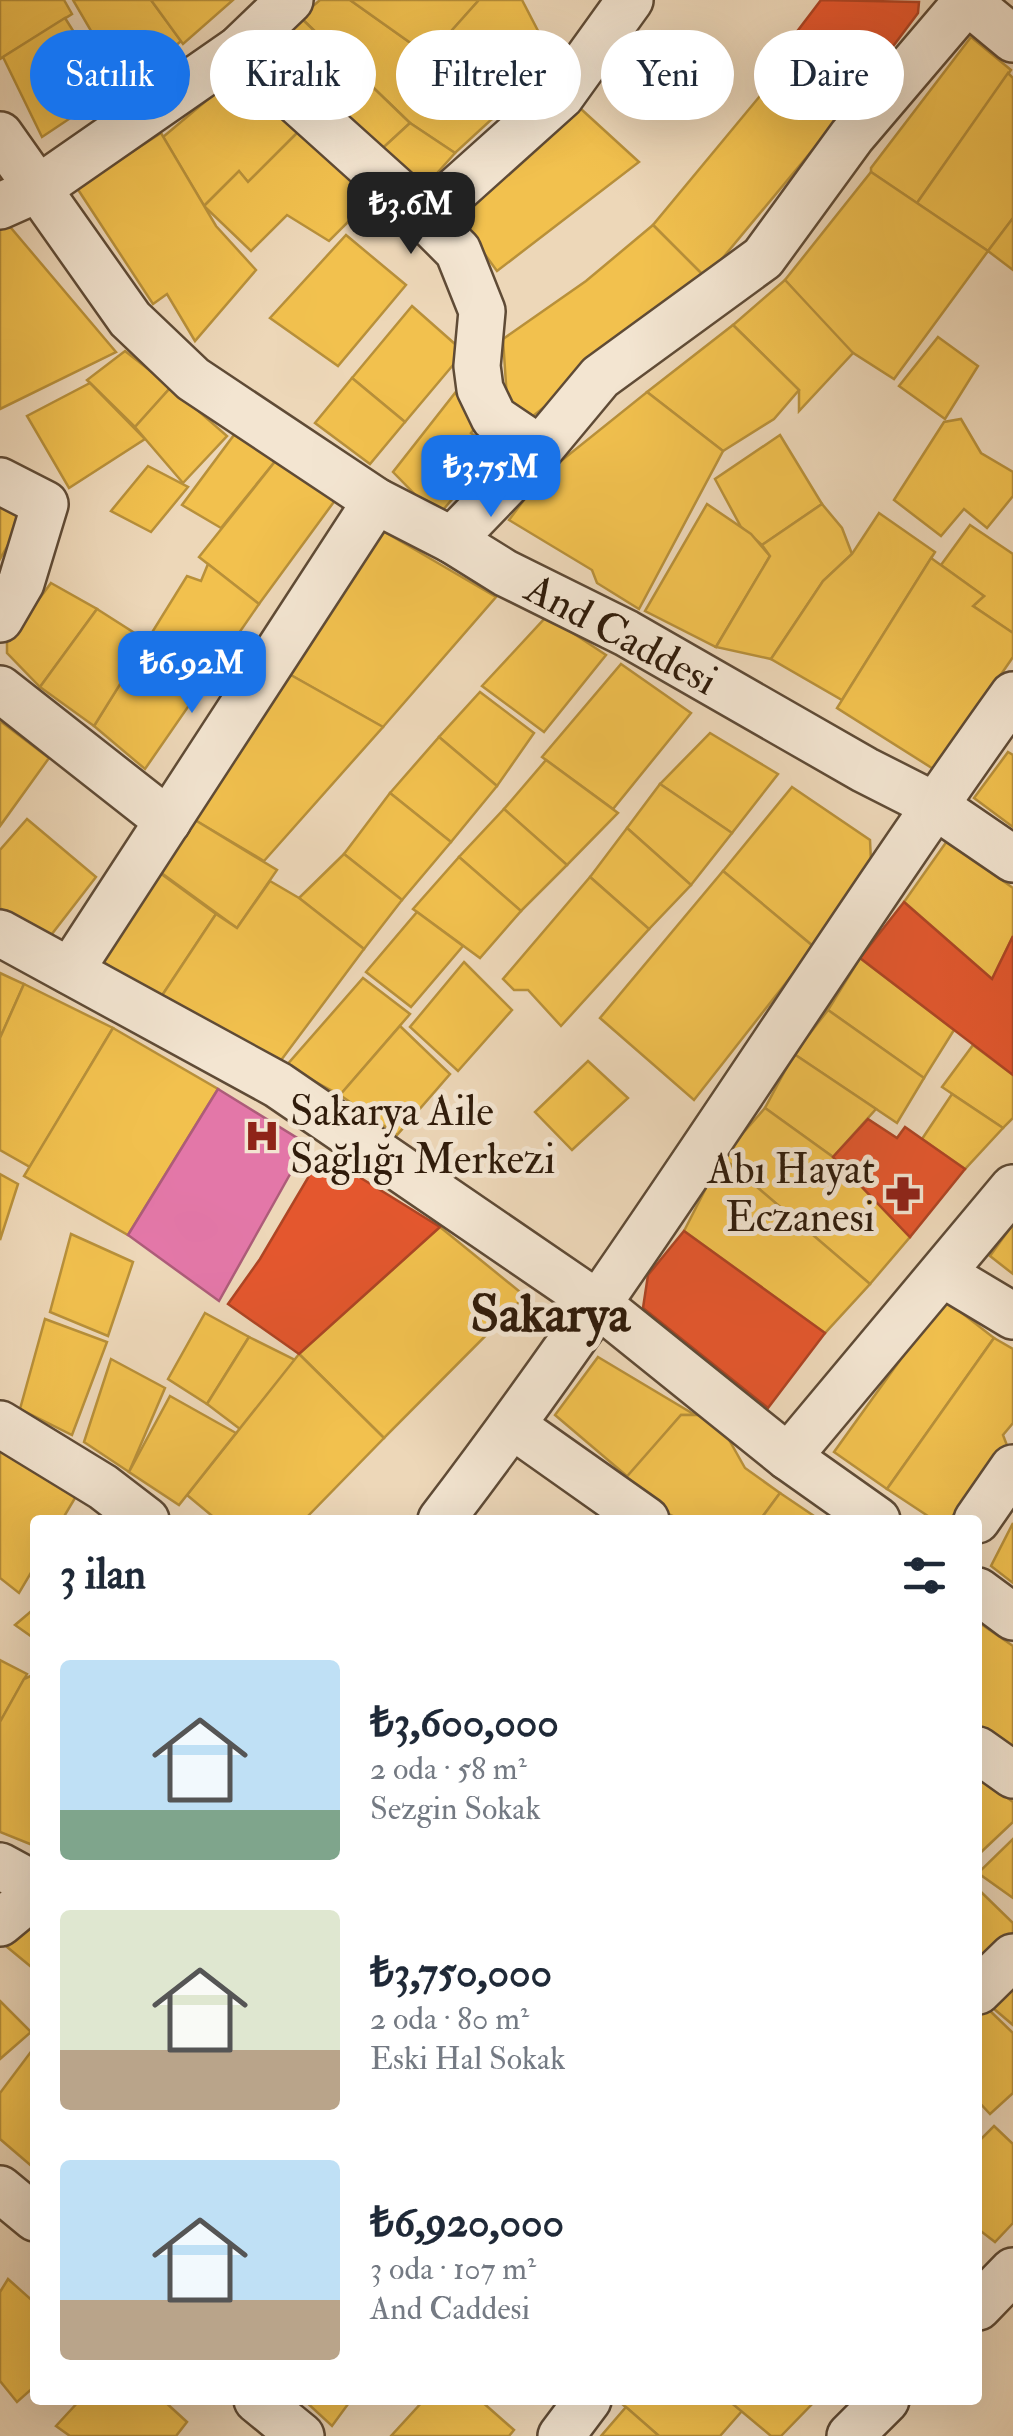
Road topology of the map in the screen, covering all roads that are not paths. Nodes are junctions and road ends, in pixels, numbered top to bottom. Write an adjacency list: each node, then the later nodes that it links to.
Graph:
1 (290, 0): 4 (street)
2 (630, 0): 10 (street)
3 (966, 0): 5 (street); 11 (street)
4 (259, 30)
5 (1013, 38)
6 (210, 69): 9 (street)
7 (316, 120): 10 (street)
8 (0, 135): 9 (street, And Caddesi)
9 (18, 198): 13 (street, And Caddesi)
10 (425, 218): 11 (street)
11 (540, 449): 14 (street)
12 (0, 481): 15 (street)
13 (376, 501): 14 (street, And Caddesi); 19 (street)
14 (452, 540): 18 (street, And Caddesi)
15 (0, 620)
16 (0, 690): 19 (street)
17 (1013, 696): 18 (street)
18 (934, 806): 20 (street, And Caddesi); 25 (street)
19 (168, 821): 22 (street)
20 (1013, 859)
21 (0, 933): 22 (street)
22 (70, 971): 25 (street)
23 (1013, 1188): 24 (street)
24 (943, 1274): 26 (street); 29 (street)
25 (598, 1304): 28 (street); 29 (street)
26 (1013, 1316)
27 (0, 1424): 31 (street)
28 (513, 1426): 32 (street); 33 (street)
29 (788, 1456): 34 (street)
30 (1013, 1468): 35 (street)
31 (139, 1515)
32 (445, 1515)
33 (639, 1515)
34 (870, 1515)
35 (980, 1515)
36 (982, 1594): 37 (street)
37 (1013, 1617)
38 (982, 1753): 39 (street)
39 (1013, 1775)
40 (0, 1866): 41 (street)
41 (30, 1882)
42 (30, 1898): 43 (street)
43 (0, 1923)
44 (1013, 1957): 45 (street)
45 (982, 1986)
46 (0, 2189): 47 (street)
47 (30, 2214)
48 (1013, 2271): 49 (street)
49 (982, 2303)
50 (263, 2405): 53 (street)
51 (584, 2405): 54 (street)
52 (881, 2405): 55 (street)
53 (300, 2436)
54 (561, 2436)
55 (850, 2436)

